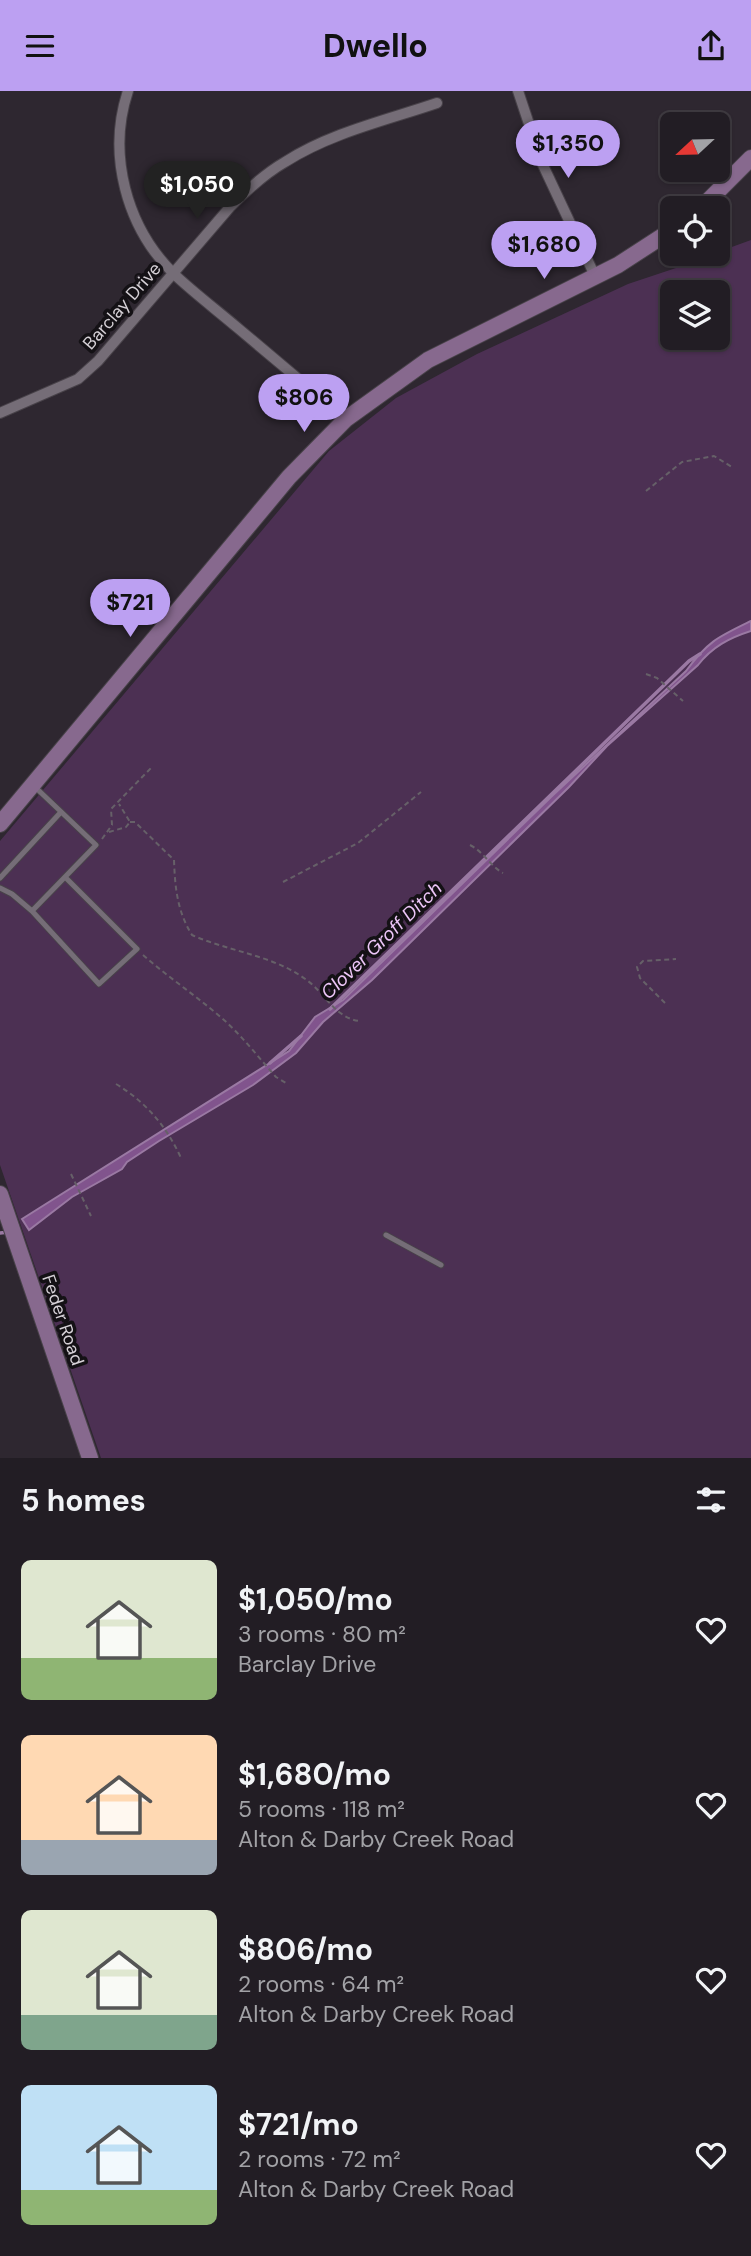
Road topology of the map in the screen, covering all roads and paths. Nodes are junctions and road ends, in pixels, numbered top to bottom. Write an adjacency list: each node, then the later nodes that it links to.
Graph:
1 (128, 91): 7 (street)
2 (518, 91): 8 (street)
3 (437, 103): 7 (street, Barclay Drive)
4 (751, 157): 5 (street)
5 (713, 196)
6 (660, 238): 8 (street)
7 (173, 273): 9 (street, Barclay Drive); 10 (street)
8 (595, 276): 10 (street)
9 (0, 413)
10 (346, 419): 16 (street)
11 (732, 467): 12 (path)
12 (646, 491)
13 (646, 674): 14 (path)
14 (683, 701)
15 (152, 767): 18 (path)
16 (33, 784): 19 (lane); 21 (street)
17 (421, 792): 28 (path)
18 (118, 803): 20 (path); 22 (path)
19 (61, 812): 23 (lane); 27 (lane)
20 (130, 822): 22 (path); 34 (path)
21 (0, 824)
22 (109, 832): 23 (path)
23 (96, 845): 26 (lane)
24 (470, 845): 25 (path)
25 (503, 873)
26 (65, 877): 30 (lane); 31 (lane)
27 (0, 879)
28 (283, 882)
29 (0, 888): 30 (lane)
30 (32, 911): 31 (lane)
31 (137, 949): 35 (path)
32 (676, 959): 33 (path)
33 (665, 1003)
34 (359, 1021)
35 (286, 1083)
36 (116, 1084): 37 (path)
37 (181, 1158)
38 (71, 1174): 40 (path)
39 (0, 1194): 43 (street, Feder Road)
40 (91, 1216)
41 (386, 1235): 42 (lane)
42 (441, 1265)
43 (90, 1458)

